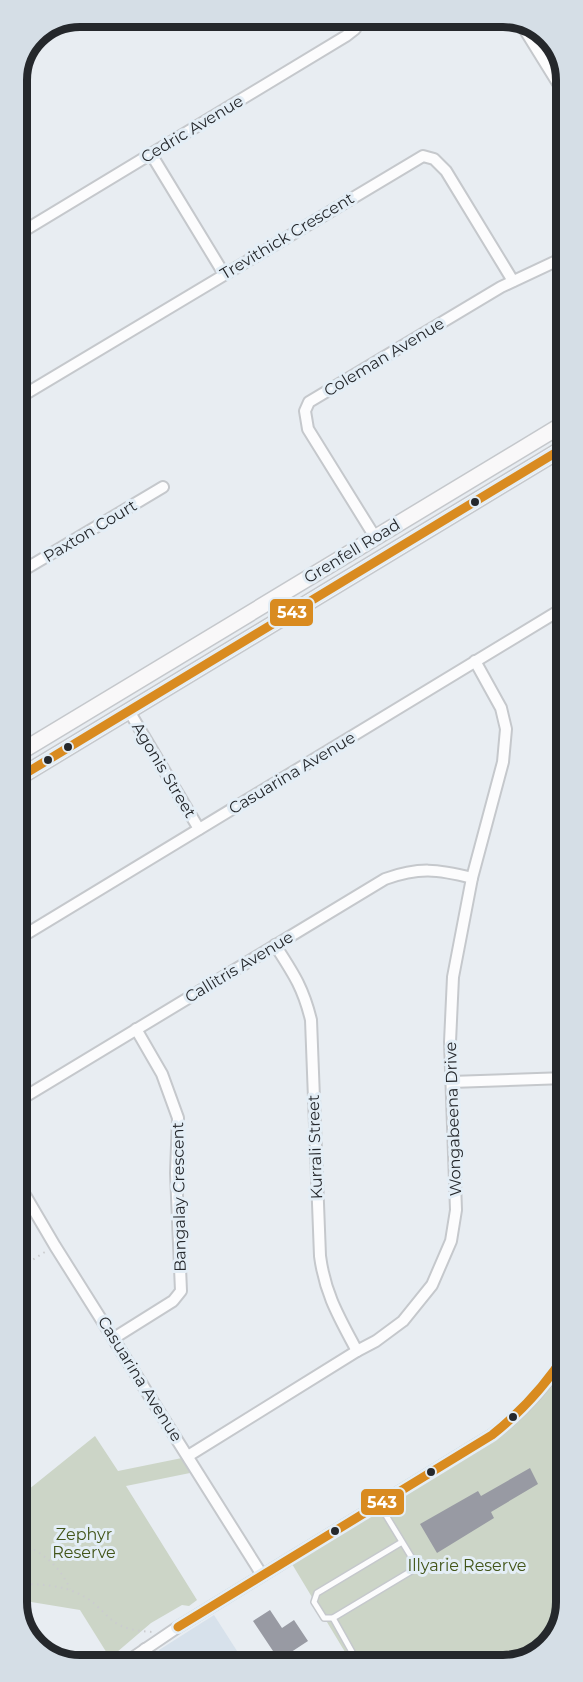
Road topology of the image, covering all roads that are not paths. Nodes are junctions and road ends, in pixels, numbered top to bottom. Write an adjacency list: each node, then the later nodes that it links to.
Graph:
1 (354, 27): 4 (street, Cedric Avenue)
2 (527, 33): 3 (street)
3 (556, 80)
4 (151, 154): 5 (street, Cedric Avenue); 7 (street)
5 (27, 229)
6 (556, 261): 8 (street, Coleman Avenue)
7 (224, 274): 8 (street, Trevithick Crescent); 9 (street, Trevithick Crescent)
8 (513, 281): 13 (street, Coleman Avenue)
9 (27, 393)
10 (556, 428): 13 (main road, Grenfell Road)
11 (556, 452): 14 (main road, Grenfell Road)
12 (163, 487): 15 (street, Paxton Court)
13 (375, 537): 14 (main road); 18 (main road, Grenfell Road)
14 (385, 555): 19 (main road, Grenfell Road)
15 (27, 568)
16 (556, 612): 17 (street, Casuarina Avenue)
17 (475, 661): 22 (street, Casuarina Avenue); 23 (street, Wongabeena Drive)
18 (118, 693): 19 (main road); 20 (main road, Grenfell Road)
19 (129, 711): 21 (main road, Grenfell Road); 22 (street, Agonis Street)
20 (27, 749)
21 (27, 773)
22 (200, 829): 24 (street, Casuarina Avenue)
23 (472, 878): 25 (street, Callitris Avenue); 28 (street, Wongabeena Drive)
24 (27, 934)
25 (275, 945): 26 (street, Callitris Avenue); 32 (street, Kurrali Street)
26 (136, 1029): 29 (street, Callitris Avenue); 31 (street, Bangalay Crescent)
27 (556, 1078): 28 (street)
28 (452, 1082): 32 (street, Wongabeena Drive)
29 (27, 1096)
30 (27, 1199): 31 (street, Casuarina Avenue)
31 (114, 1338): 34 (street, Casuarina Avenue)
32 (357, 1351): 34 (street, Wongabeena Drive)
33 (556, 1370): 35 (street)
34 (188, 1456): 37 (street, Casuarina Avenue)
35 (379, 1503): 36 (lane); 37 (street)
36 (402, 1542): 38 (lane); 38 (lane)
37 (262, 1575): 39 (street)
38 (333, 1618): 42 (lane)
39 (145, 1649): 40 (street); 41 (street)
40 (136, 1655)
41 (149, 1655)
42 (352, 1655)

